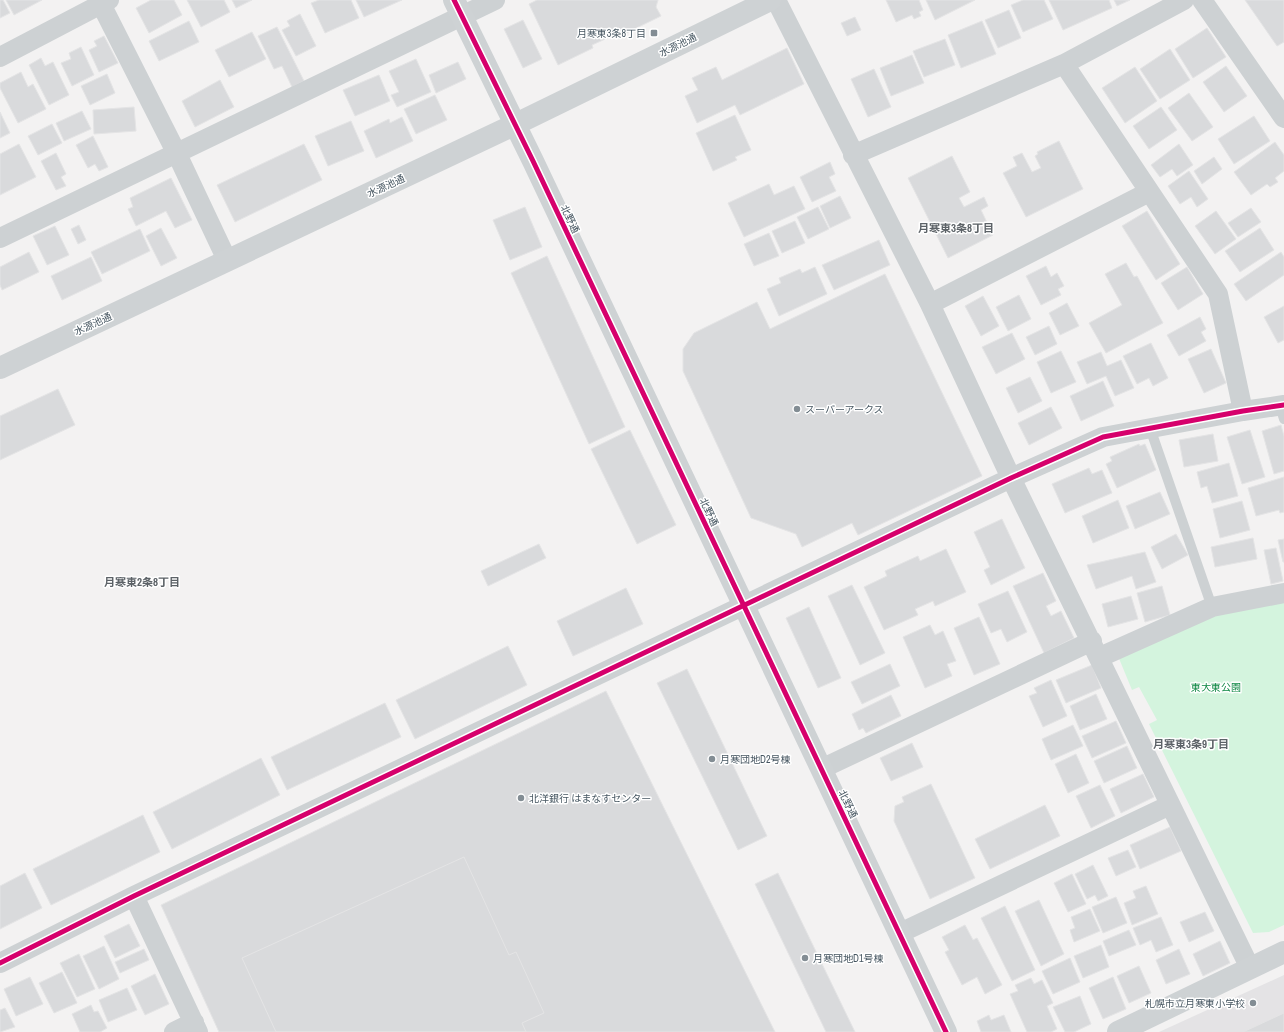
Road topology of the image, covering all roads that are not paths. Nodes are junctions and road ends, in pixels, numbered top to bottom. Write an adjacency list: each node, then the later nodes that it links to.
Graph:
1 (495, 0): 7 (street)
2 (770, 0): 11 (street, 水源池通)
3 (776, 0): 13 (street)
4 (1184, 0): 9 (street)
5 (1202, 0): 10 (street)
6 (103, 2): 8 (street); 12 (street)
7 (458, 8): 11 (street, 北野通); 12 (street)
8 (0, 56)
9 (1064, 64): 13 (street); 14 (street)
10 (1284, 118)
11 (514, 125): 16 (street, 水源池通); 24 (street, 北野通)
12 (177, 154): 15 (street); 16 (street)
13 (853, 155): 17 (street)
14 (1149, 192): 17 (street); 20 (street)
15 (0, 238)
16 (227, 260): 18 (street, 水源池通)
17 (930, 304): 22 (street)
18 (0, 368)
19 (1282, 410): 20 (street)
20 (1243, 411): 21 (street)
21 (1150, 428): 22 (street); 25 (lane)
22 (1011, 478): 24 (street); 26 (street)
23 (1284, 593): 25 (street)
24 (743, 606): 27 (street, 北野通); 29 (street)
25 (1212, 607): 26 (street)
26 (1096, 649): 27 (street); 28 (street)
27 (821, 769): 30 (street, 北野通)
28 (1170, 805): 30 (street); 33 (street)
29 (134, 896): 32 (street); 34 (street)
30 (900, 933): 36 (street, 北野通)
31 (1284, 952): 33 (street)
32 (0, 963)
33 (1250, 968): 37 (street)
34 (196, 1027): 35 (street)
35 (174, 1032)
36 (946, 1032)
37 (1118, 1032)

